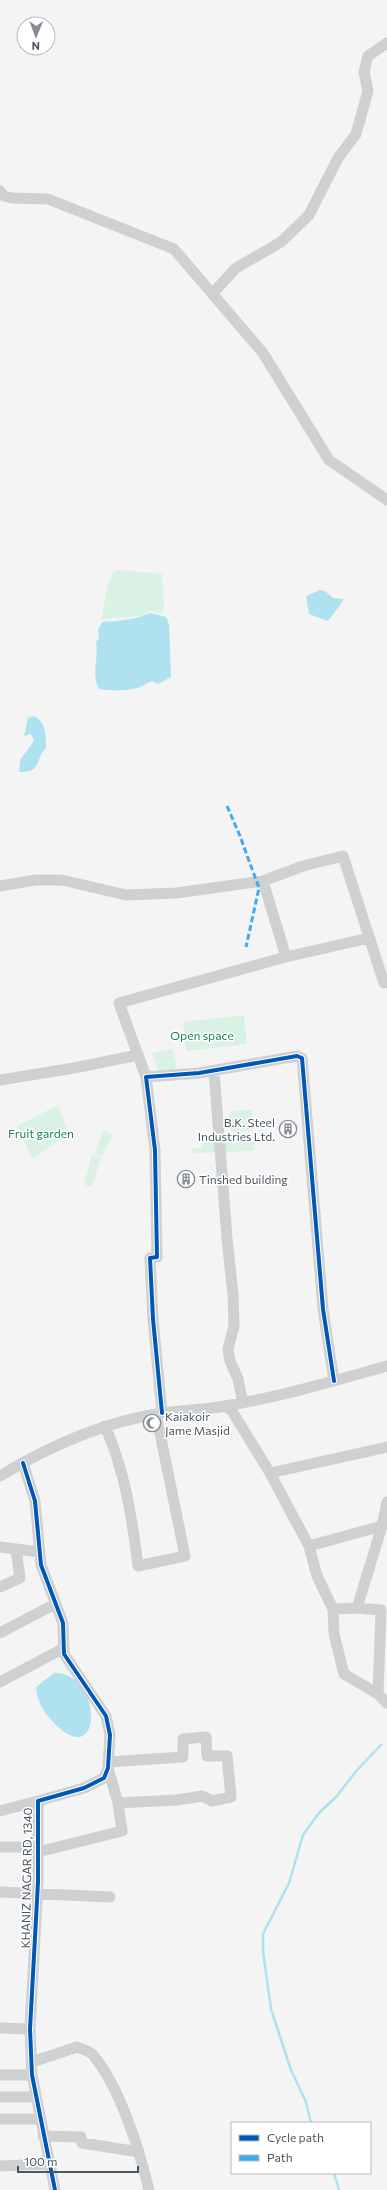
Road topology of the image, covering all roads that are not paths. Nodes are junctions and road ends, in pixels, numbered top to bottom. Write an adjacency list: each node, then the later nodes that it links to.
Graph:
1 (387, 43): 3 (street)
2 (0, 191): 3 (street)
3 (213, 293): 4 (street)
4 (387, 500)
5 (263, 881): 6 (street); 7 (street); 8 (street)
6 (0, 886)
7 (369, 938): 8 (street); 9 (street)
8 (286, 957): 10 (street)
9 (387, 982)
10 (138, 1055): 12 (street); 13 (street)
11 (214, 1071): 12 (street); 15 (street); 16 (street)
12 (146, 1078): 18 (street)
13 (0, 1080)
14 (387, 1366): 15 (street)
15 (334, 1381): 16 (street)
16 (243, 1403): 17 (street)
17 (225, 1406): 18 (street); 22 (street)
18 (159, 1414): 19 (street); 19 (street)
19 (105, 1426): 21 (street)
20 (387, 1447): 22 (street)
21 (23, 1463): 23 (street); 29 (street)
22 (270, 1473): 26 (street)
23 (0, 1476)
24 (387, 1502): 25 (street)
25 (382, 1526): 26 (street); 32 (street)
26 (309, 1546): 33 (street)
27 (0, 1547): 28 (street)
28 (16, 1549): 29 (street); 30 (street)
29 (39, 1552): 31 (street)
30 (0, 1588)
31 (56, 1604): 34 (street); 35 (street)
32 (357, 1608): 33 (street); 37 (street)
33 (333, 1609): 37 (street)
34 (0, 1633)
35 (64, 1648): 36 (street); 39 (street)
36 (0, 1682)
37 (378, 1694): 38 (street)
38 (387, 1703)
39 (108, 1765): 40 (street, KHANIZ NAGAR RD, 1340); 41 (street); 41 (street)
40 (38, 1801): 42 (street); 44 (street, KHANIZ NAGAR RD, 1340)
41 (118, 1804): 44 (street)
42 (0, 1811)
43 (0, 1847): 44 (street)
44 (38, 1850): 46 (street, KHANIZ NAGAR RD, 1340)
45 (0, 1892): 46 (street)
46 (37, 1894): 47 (street); 49 (street, KHANIZ NAGAR RD, 1340)
47 (110, 1897)
48 (0, 2028): 49 (street)
49 (30, 2028): 50 (street, KHANIZ NAGAR RD, 1340)
50 (32, 2062): 52 (street, KHANIZ NAGAR RD, 1340); 58 (street)
51 (0, 2075): 52 (street)
52 (32, 2075): 54 (street, KHANIZ NAGAR RD, 1340)
53 (0, 2097): 54 (street)
54 (36, 2097): 56 (street, KHANIZ NAGAR RD, 1340)
55 (0, 2119): 56 (street)
56 (39, 2119): 57 (street, KHANIZ NAGAR RD, 1340)
57 (44, 2136): 58 (street); 59 (street, KHANIZ NAGAR RD, 1340)
58 (139, 2152): 62 (street)
59 (50, 2164): 60 (street); 61 (street, KHANIZ NAGAR RD, 1340)
60 (0, 2166)
61 (55, 2190)
62 (150, 2190)

